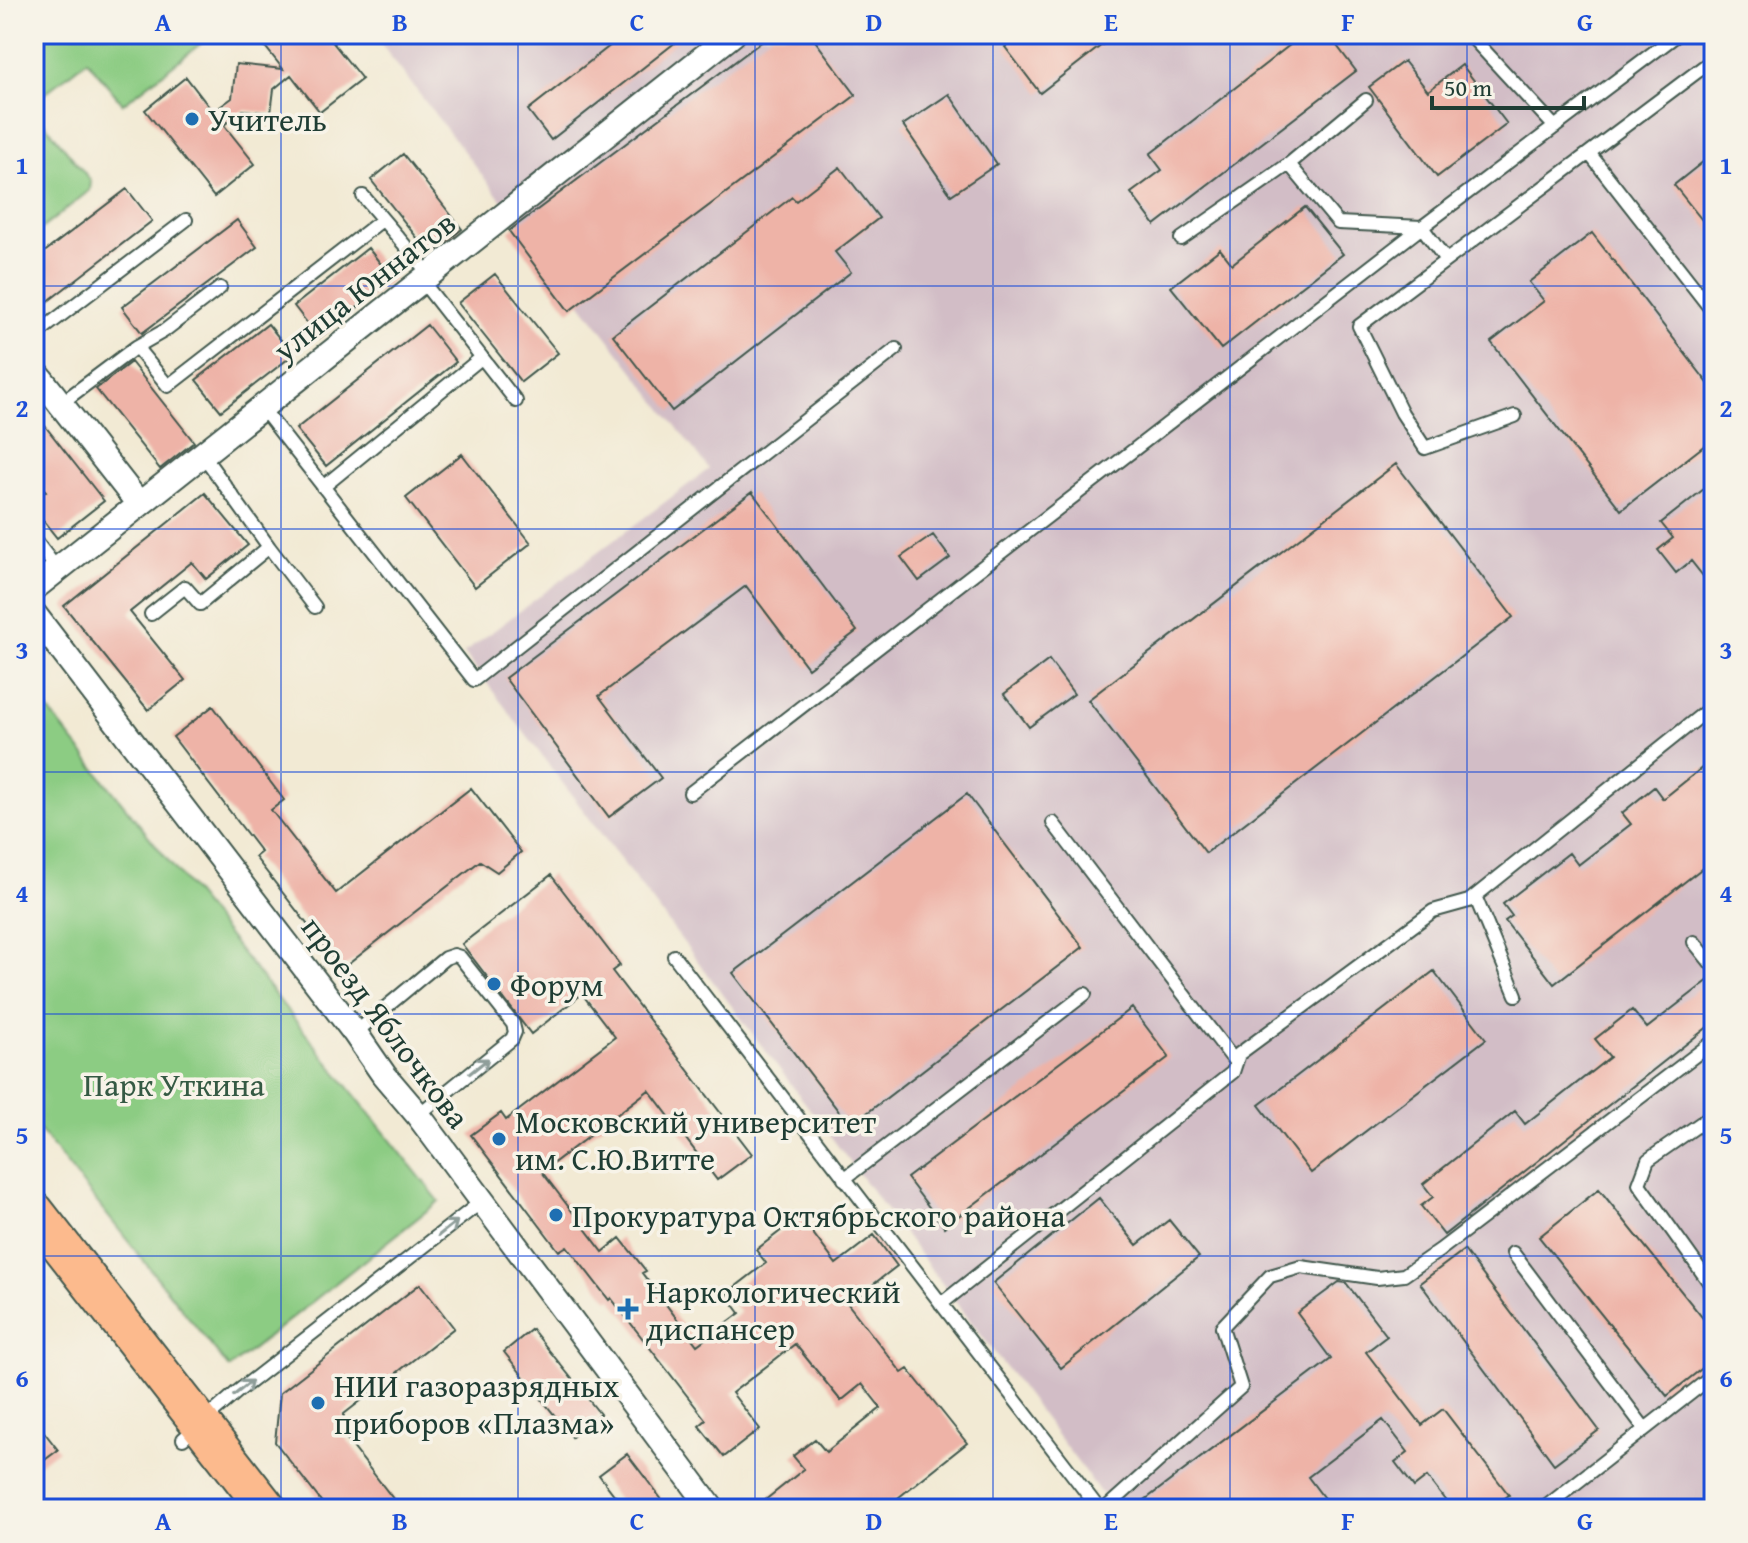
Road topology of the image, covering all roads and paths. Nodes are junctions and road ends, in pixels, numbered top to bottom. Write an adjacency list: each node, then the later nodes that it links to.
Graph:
1 (733, 34): 15 (street, улица Юннатов)
2 (1469, 34): 6 (lane)
3 (1678, 34): 6 (lane)
4 (1714, 59): 7 (lane)
5 (1366, 100): 8 (lane)
6 (1555, 127): 12 (lane)
7 (1589, 153): 14 (lane); 17 (lane)
8 (1289, 164): 12 (lane); 13 (lane)
9 (363, 196): 11 (lane)
10 (186, 220): 18 (lane)
11 (382, 220): 15 (lane); 19 (lane)
12 (1422, 227): 14 (lane); 38 (lane)
13 (1181, 239)
14 (1446, 260): 26 (lane)
15 (426, 278): 21 (lane); 25 (street, улица Юннатов)
16 (220, 288): 19 (lane)
17 (1714, 313)
18 (34, 336)
19 (136, 347): 24 (lane)
20 (896, 349): 28 (lane)
21 (481, 358): 23 (lane); 28 (lane)
22 (34, 370): 24 (street)
23 (516, 401)
24 (60, 404): 29 (street)
25 (262, 408): 27 (street, улица Юннатов); 28 (lane)
26 (1515, 416)
27 (203, 455): 29 (street, улица Юннатов); 31 (lane)
28 (323, 487)
29 (139, 504): 32 (street, улица Юннатов)
30 (34, 539): 32 (lane)
31 (269, 547): 34 (lane); 36 (lane)
32 (57, 569): 33 (street, улица Юннатов)
33 (34, 588)
34 (315, 607)
35 (34, 614): 46 (street, проезд Яблочкова)
36 (151, 614)
37 (1714, 705): 40 (lane)
38 (690, 793)
39 (1053, 823): 48 (lane)
40 (1475, 896): 45 (lane); 48 (lane)
41 (1694, 942): 43 (lane)
42 (674, 956): 51 (lane)
43 (1714, 967)
44 (1085, 994): 51 (lane)
45 (1516, 995)
46 (355, 1033): 50 (street, проезд Яблочкова); 50 (lane, one-way to 46)
47 (1714, 1041): 65 (lane)
48 (1236, 1063): 57 (lane)
49 (1714, 1114): 56 (lane)
50 (418, 1115): 52 (street, проезд Яблочкова)
51 (844, 1179): 57 (lane)
52 (481, 1202): 60 (lane, one-way to 52); 63 (street, проезд Яблочкова)
53 (34, 1211): 60 (main road)
54 (34, 1249): 60 (main road)
55 (1513, 1253): 59 (lane)
56 (1714, 1289)
57 (941, 1304): 64 (lane)
58 (1714, 1375): 59 (lane)
59 (1645, 1429): 66 (lane)
60 (193, 1431): 61 (main road); 62 (main road)
61 (238, 1509)
62 (267, 1509)
63 (712, 1509)
64 (1099, 1509)
65 (1105, 1509)
66 (1543, 1509)

